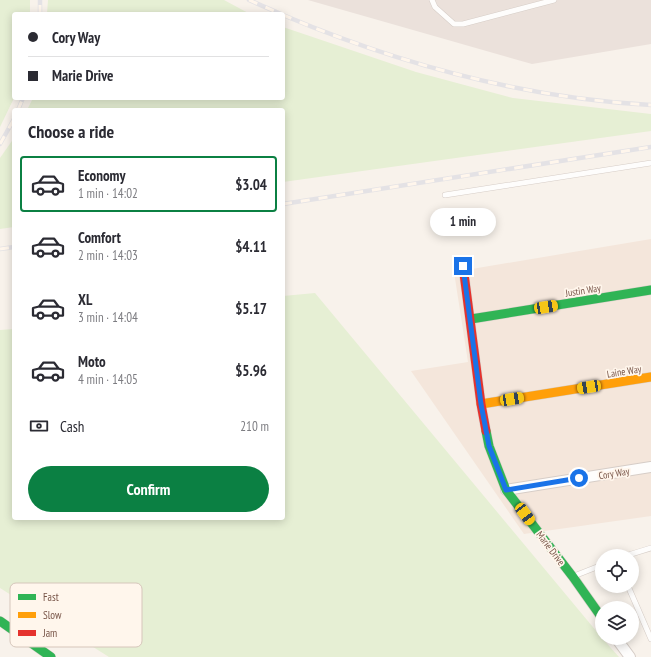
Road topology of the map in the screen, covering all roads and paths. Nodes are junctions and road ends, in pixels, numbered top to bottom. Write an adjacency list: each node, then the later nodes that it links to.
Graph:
1 (432, 0): 2 (lane)
2 (554, 0)
3 (651, 163): 4 (lane)
4 (445, 195)
5 (463, 266): 7 (street, Marie Drive)
6 (651, 290): 7 (street, Justin Way)
7 (471, 319): 9 (street, Marie Drive)
8 (651, 377): 9 (street, Laine Way)
9 (481, 404): 11 (street, Marie Drive)
10 (651, 467): 11 (street, Cory Way)
11 (506, 490): 15 (street, Marie Drive)
12 (651, 549): 13 (lane)
13 (639, 552)
14 (595, 567): 15 (lane)
15 (573, 577): 17 (street, Marie Drive)
16 (631, 593): 22 (lane)
17 (595, 608)
18 (0, 620): 20 (street)
19 (0, 628): 21 (street)
20 (10, 628)
21 (10, 630)
22 (651, 639)
23 (621, 645): 26 (street)
24 (37, 647): 25 (street)
25 (51, 657)
26 (630, 657)

